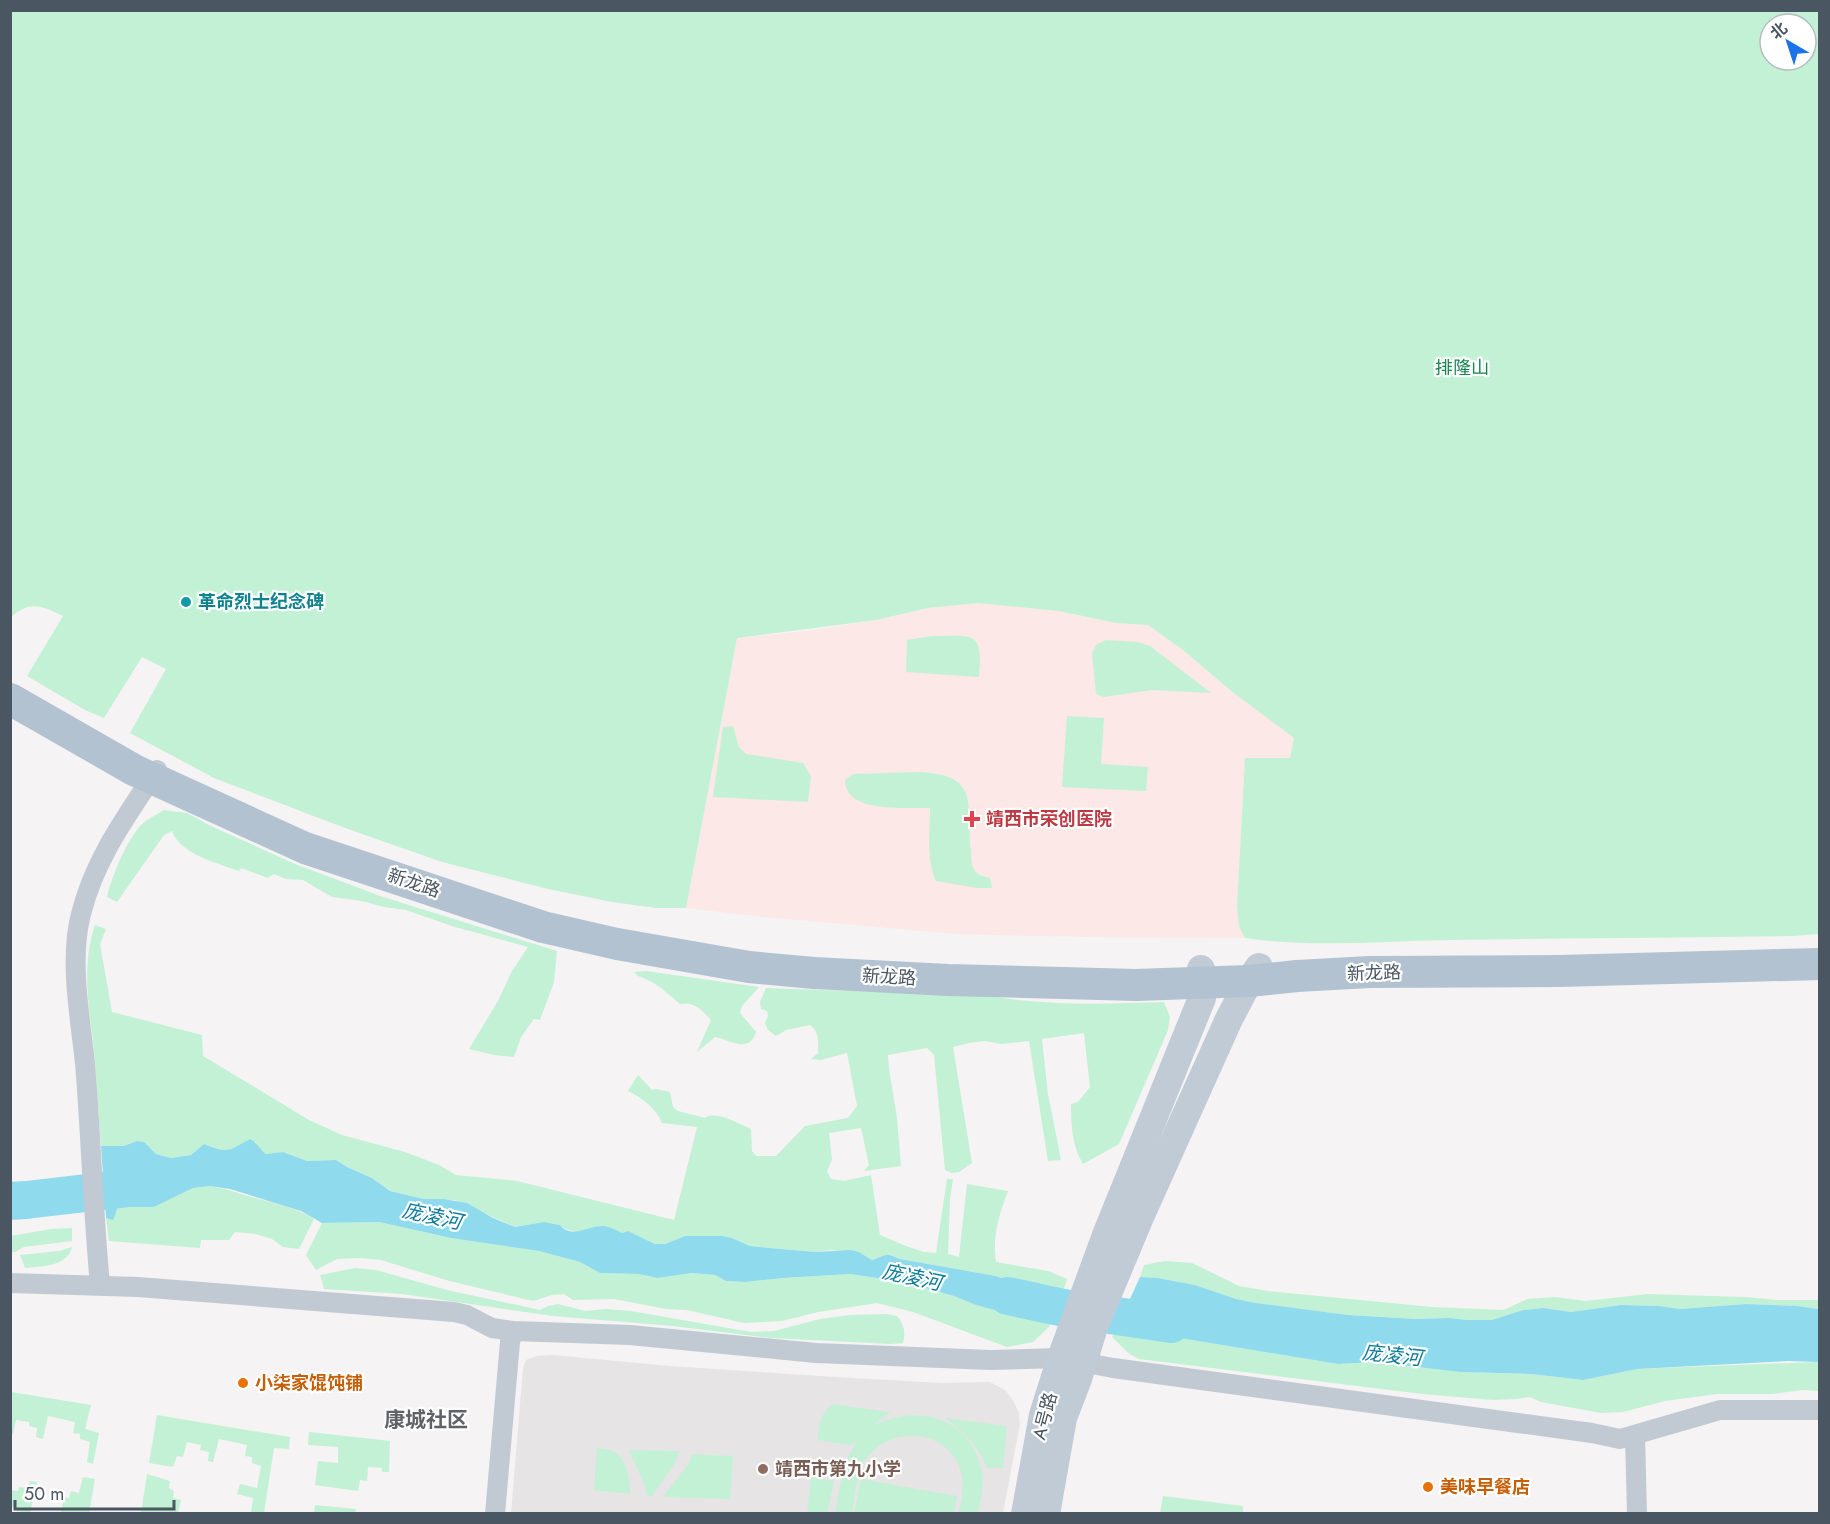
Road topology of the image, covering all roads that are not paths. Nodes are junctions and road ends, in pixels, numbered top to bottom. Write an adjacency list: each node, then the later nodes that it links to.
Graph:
1 (10, 689): 3 (main road, 新龙路)
2 (10, 699): 3 (main road, 新龙路)
3 (154, 774): 7 (main road, 新龙路); 10 (street)
4 (1820, 956): 6 (main road, 新龙路)
5 (1820, 964): 6 (main road, 新龙路)
6 (1254, 974): 7 (main road, 新龙路); 8 (street)
7 (1203, 976): 8 (street)
8 (1118, 1239): 12 (street, A号路)
9 (10, 1283): 10 (street)
10 (100, 1285): 11 (street)
11 (513, 1330): 12 (street); 15 (street)
12 (1072, 1361): 14 (street); 16 (street, A号路); 17 (street, A号路)
13 (1820, 1410): 14 (street)
14 (1635, 1436): 18 (street)
15 (495, 1514)
16 (1025, 1514)
17 (1046, 1514)
18 (1637, 1514)

